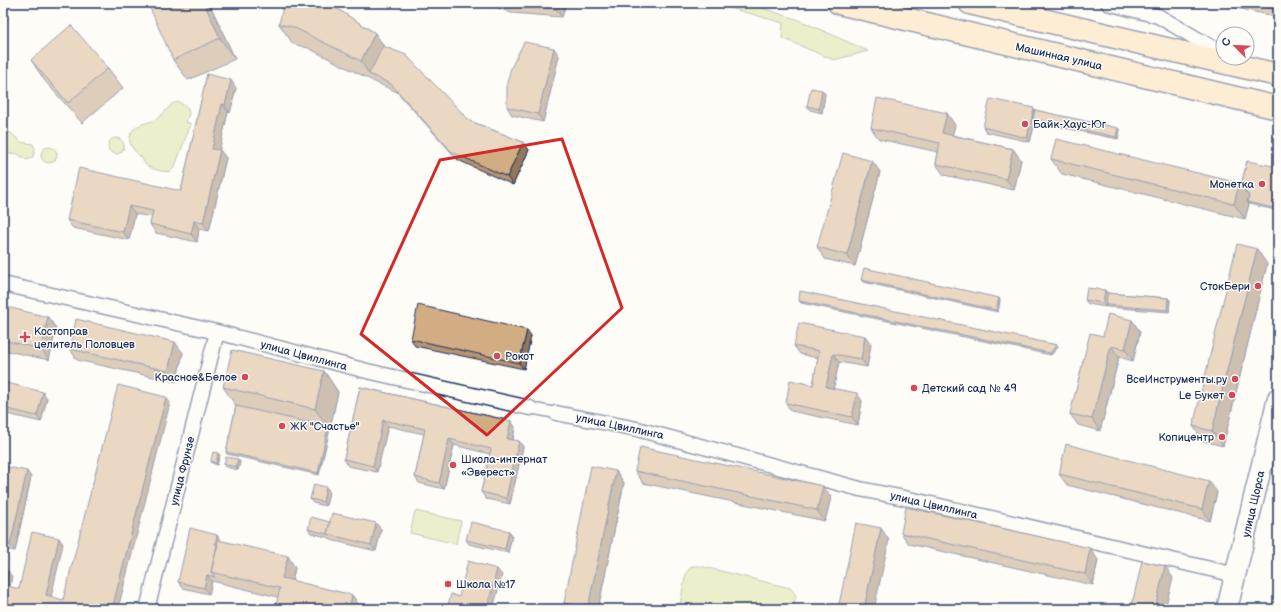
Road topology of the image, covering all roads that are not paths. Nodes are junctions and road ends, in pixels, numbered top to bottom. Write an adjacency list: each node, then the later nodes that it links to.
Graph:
1 (839, 3): 8 (main road, Машинная улица)
2 (970, 3): 5 (main road)
3 (1108, 3): 4 (street)
4 (1215, 49)
5 (1215, 57)
6 (1251, 66): 7 (main road)
7 (1278, 74)
8 (1278, 108)
9 (3, 284): 10 (street, улица Цвиллинга)
10 (217, 332): 12 (street, улица Цвиллинга); 15 (street, улица Фрунзе)
11 (1278, 398): 14 (main road, улица Щорса)
12 (530, 408): 13 (street, улица Цвиллинга)
13 (556, 413): 14 (street, улица Цвиллинга)
14 (1236, 575): 16 (main road, улица Щорса)
15 (146, 609)
16 (1228, 609)

